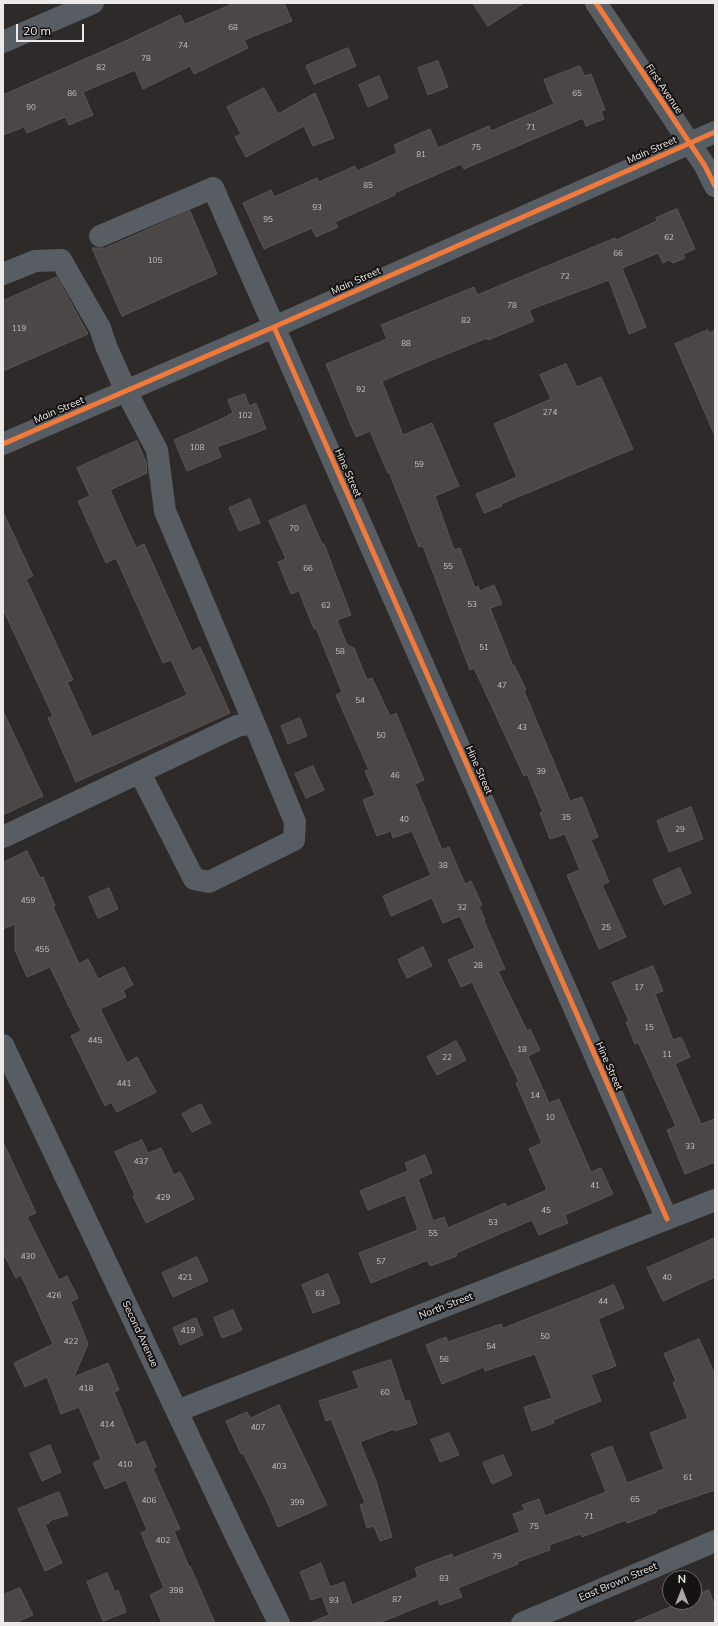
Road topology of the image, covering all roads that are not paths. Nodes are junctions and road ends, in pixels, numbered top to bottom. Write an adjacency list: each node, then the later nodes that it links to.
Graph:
1 (93, 3): 3 (street)
2 (596, 3): 5 (street, First Avenue)
3 (3, 42)
4 (715, 132): 5 (street, Main Street)
5 (690, 143): 6 (street, First Avenue); 9 (street, Main Street)
6 (715, 186)
7 (100, 236): 9 (street, Hine Street)
8 (3, 274): 10 (street)
9 (274, 327): 10 (street, Main Street); 17 (street, Hine Street)
10 (126, 391): 11 (street, Main Street); 12 (street)
11 (3, 444)
12 (254, 723): 13 (street); 13 (street)
13 (140, 773): 14 (street)
14 (3, 837)
15 (3, 1044): 18 (street, Second Avenue)
16 (715, 1200): 17 (street, North Street)
17 (667, 1219): 18 (street, North Street)
18 (176, 1411): 20 (street, Second Avenue)
19 (715, 1541): 21 (street, East Brown Street)
20 (279, 1623)
21 (522, 1623)

